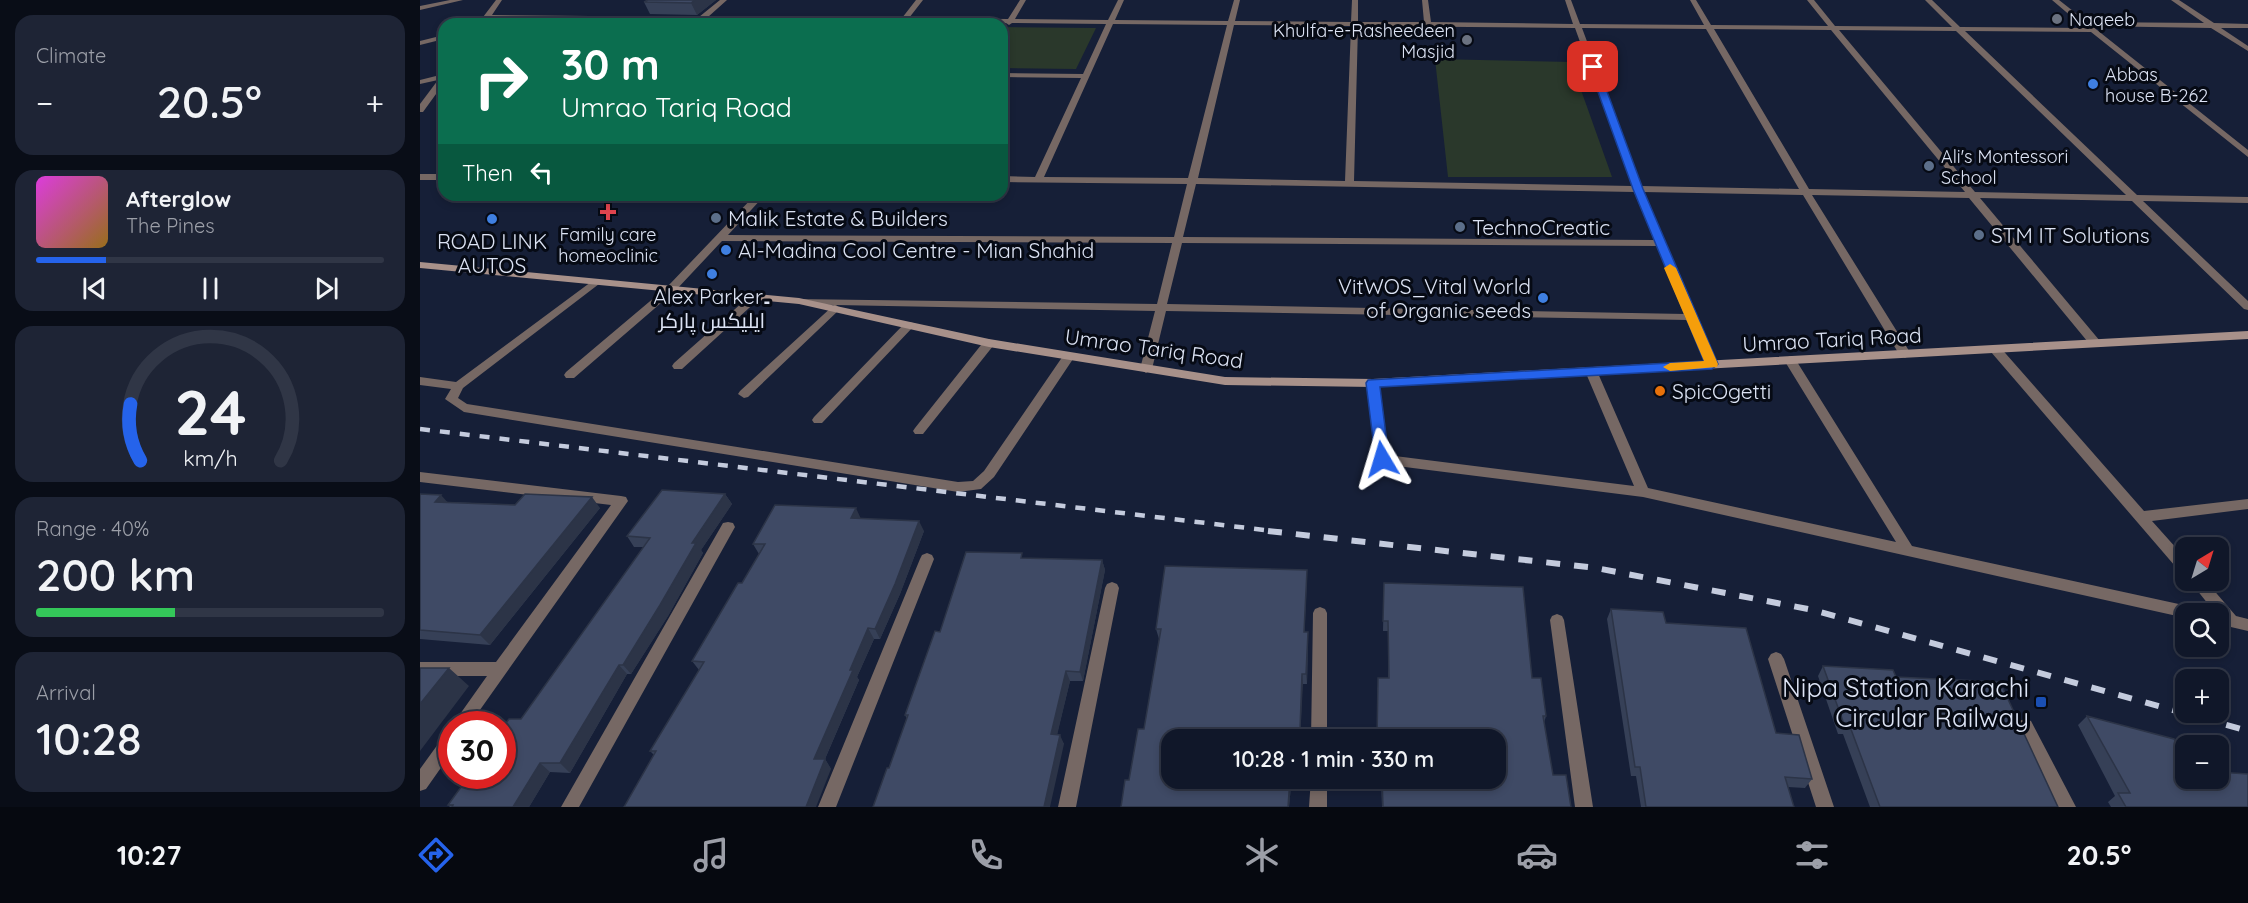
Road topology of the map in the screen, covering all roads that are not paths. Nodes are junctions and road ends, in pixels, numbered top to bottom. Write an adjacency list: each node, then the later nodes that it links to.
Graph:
1 (460, 0): 16 (street)
2 (499, 0): 17 (street)
3 (724, 0): 18 (street)
4 (920, 0): 19 (street)
5 (1023, 0): 22 (street)
6 (1121, 0): 20 (street)
7 (1237, 0): 21 (street)
8 (1355, 0): 23 (street)
9 (1425, 0): 24 (street)
10 (1568, 0): 26 (street)
11 (1693, 0): 29 (street)
12 (1810, 0): 30 (street)
13 (1928, 0): 31 (street)
14 (2055, 0): 25 (street)
15 (2174, 0): 27 (street)
16 (420, 8)
17 (486, 18)
18 (703, 18)
19 (906, 18)
20 (1112, 21): 21 (street); 22 (street); 37 (street)
21 (1231, 22): 23 (street); 47 (street)
22 (1009, 23)
23 (1355, 24): 24 (street); 48 (street)
24 (1428, 24): 26 (street)
25 (2085, 24): 27 (street); 32 (street)
26 (1578, 26): 29 (street); 49 (street)
27 (2214, 26): 28 (street); 35 (street)
28 (2248, 26)
29 (1709, 27): 30 (street); 50 (street)
30 (1833, 28): 31 (street); 51 (street)
31 (1958, 29): 32 (street); 52 (street)
32 (2093, 30): 42 (street)
33 (438, 38): 34 (street)
34 (420, 43)
35 (2248, 49)
36 (1008, 75): 37 (street)
37 (1086, 76): 46 (street)
38 (438, 78): 39 (street)
39 (420, 82)
40 (438, 85): 41 (street)
41 (420, 110)
42 (2248, 154)
43 (420, 177): 44 (street)
44 (438, 177)
45 (1008, 179): 46 (street)
46 (1038, 180): 47 (street)
47 (1192, 181): 48 (street); 56 (street)
48 (1349, 184): 49 (street)
49 (1638, 189): 50 (street); 57 (street)
50 (1805, 191): 51 (street); 72 (street)
51 (1971, 195): 52 (street); 70 (street)
52 (2136, 198): 53 (street); 64 (street)
53 (2248, 200)
54 (754, 201): 55 (street)
55 (722, 237): 56 (street); 60 (street)
56 (1177, 241): 57 (street); 63 (street)
57 (1660, 243): 66 (street)
58 (420, 265): 59 (street, Umrao Tariq Road)
59 (595, 282): 60 (street, Umrao Tariq Road); 82 (street)
60 (672, 288): 61 (street, Umrao Tariq Road); 79 (street)
61 (756, 296): 62 (street, Umrao Tariq Road); 76 (street)
62 (799, 301): 63 (street); 65 (street, Umrao Tariq Road)
63 (1161, 306): 66 (street); 77 (street)
64 (2248, 308)
65 (835, 309): 67 (street, Umrao Tariq Road); 83 (street)
66 (1690, 317): 75 (street)
67 (909, 325): 69 (street, Umrao Tariq Road); 84 (street)
68 (2248, 335): 70 (street, Umrao Tariq Road)
69 (989, 343): 73 (street, Umrao Tariq Road); 85 (street)
70 (2096, 344): 71 (street, Umrao Tariq Road)
71 (1995, 349): 72 (street, Umrao Tariq Road); 89 (street)
72 (1905, 354): 74 (street, Umrao Tariq Road)
73 (1069, 356): 77 (street, Umrao Tariq Road); 82 (street)
74 (1790, 360): 75 (street, Umrao Tariq Road); 91 (street)
75 (1712, 364): 78 (street, Umrao Tariq Road)
76 (678, 366)
77 (1146, 369): 81 (street, Umrao Tariq Road)
78 (1591, 371): 81 (street, Umrao Tariq Road); 87 (street)
79 (570, 375)
80 (420, 381): 82 (street)
81 (1373, 383): 87 (street)
82 (458, 386)
83 (744, 394)
84 (818, 420)
85 (919, 431)
86 (420, 477): 102 (street)
87 (1643, 492): 91 (street)
88 (2248, 504): 89 (street)
89 (2140, 517): 92 (street)
90 (728, 527): 109 (street)
91 (1907, 549): 95 (street)
92 (2175, 557)
93 (927, 559): 110 (street)
94 (1112, 588): 111 (street)
95 (2175, 609)
96 (1320, 613): 105 (street)
97 (1557, 620): 113 (street)
98 (2229, 621): 99 (street)
99 (2248, 625)
100 (1776, 658): 114 (street)
101 (420, 669): 102 (street)
102 (499, 669): 103 (street)
103 (470, 711)
104 (2025, 726): 115 (street)
105 (1319, 729)
106 (438, 758): 107 (street)
107 (420, 783)
108 (1319, 789): 112 (street)
109 (570, 807)
110 (827, 807)
111 (1067, 807)
112 (1318, 807)
113 (1584, 807)
114 (1825, 807)
115 (2067, 807)

